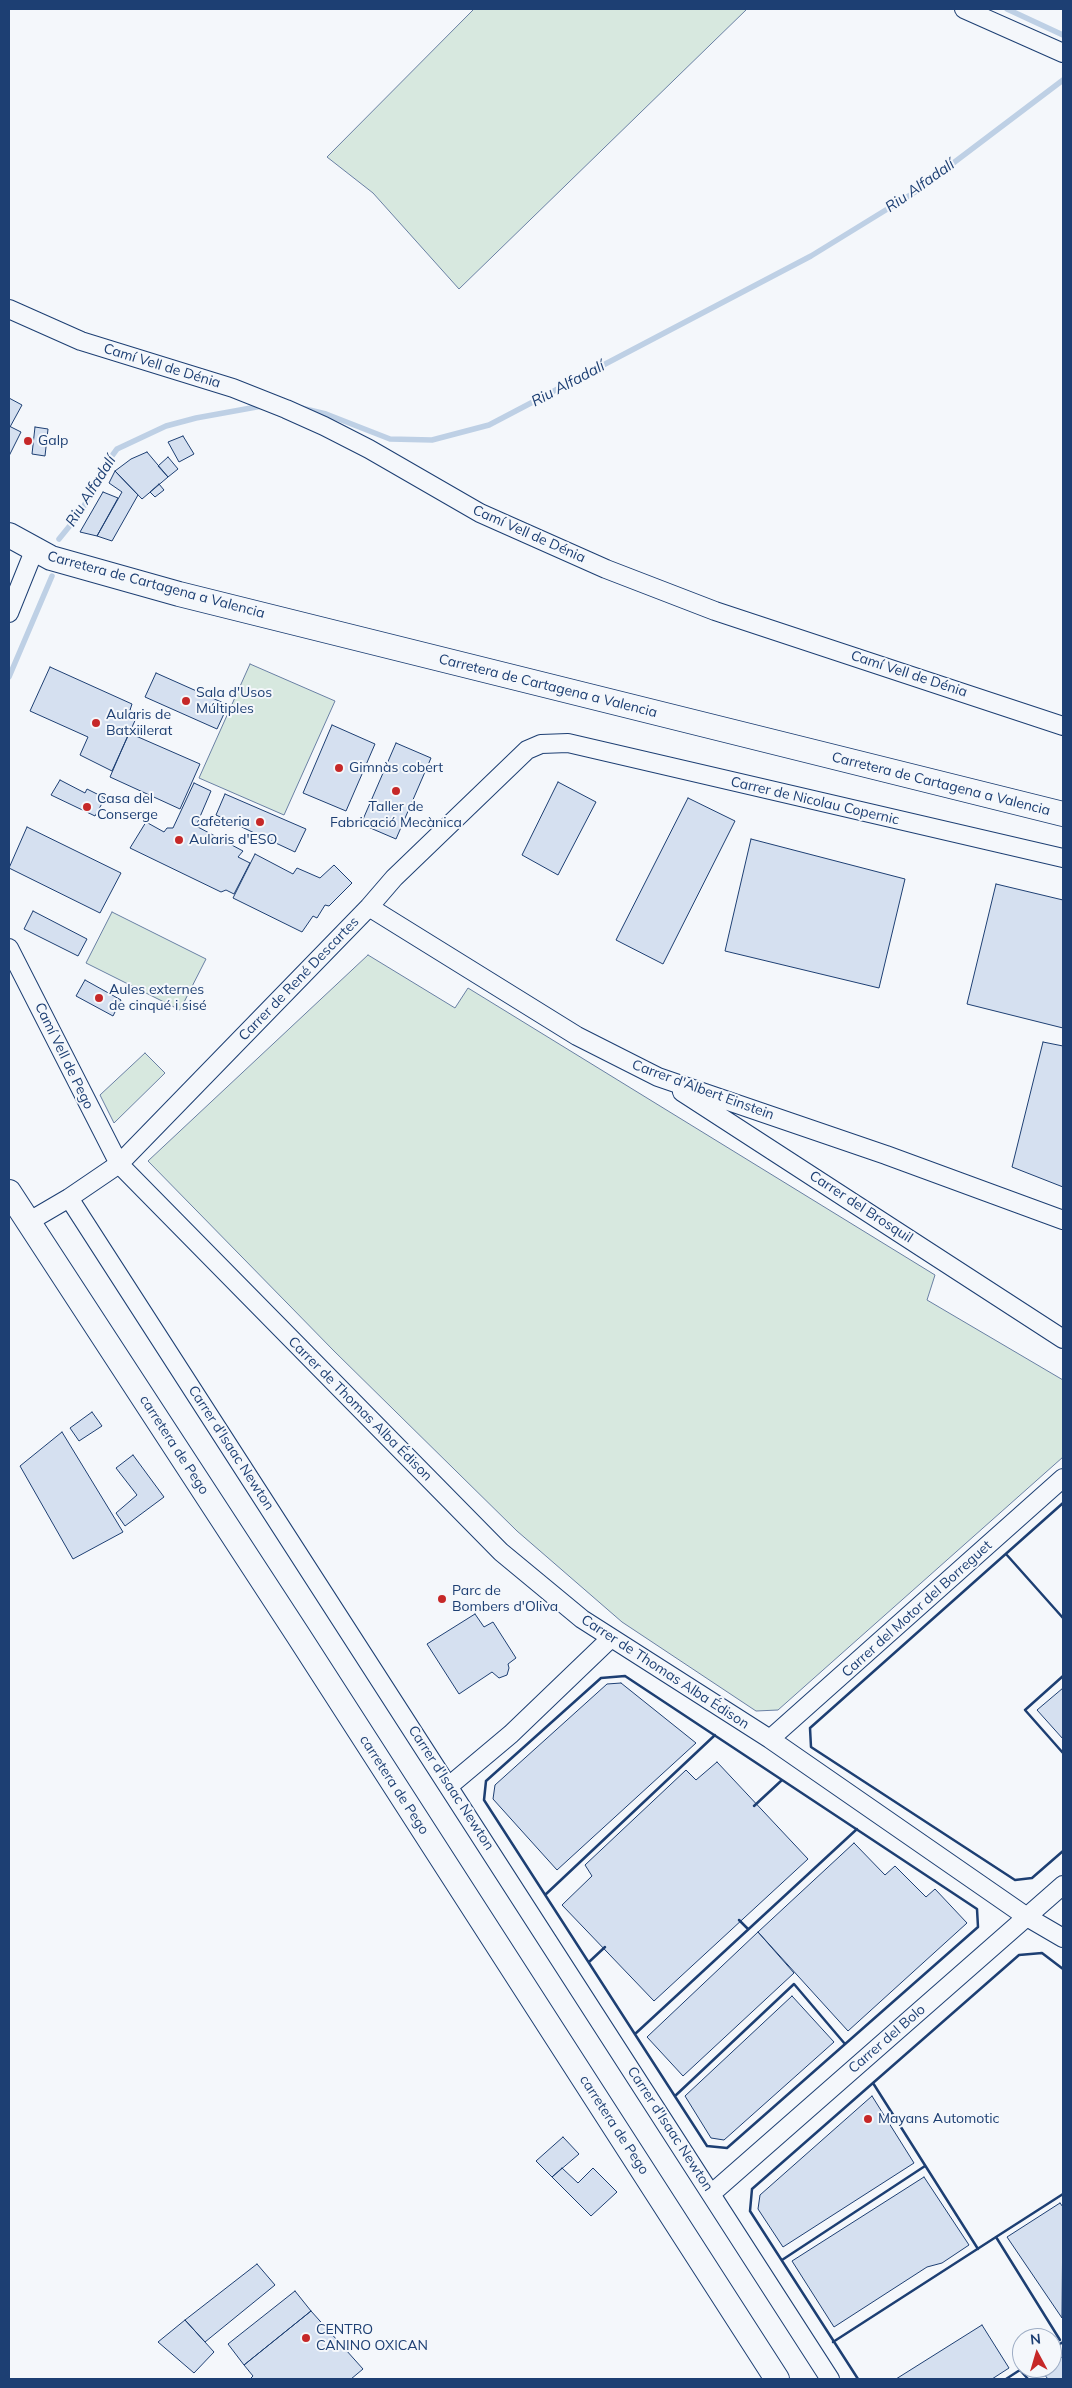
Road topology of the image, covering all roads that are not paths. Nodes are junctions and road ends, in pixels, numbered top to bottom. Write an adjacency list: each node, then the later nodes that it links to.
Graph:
1 (964, 9): 2 (street)
2 (1063, 53)
3 (9, 310): 7 (street, Camí Vell de Dénia)
4 (9, 535): 5 (main road, Carretera de Cartagena a Valencia)
5 (34, 550): 6 (street); 9 (main road, Carretera de Cartagena a Valencia)
6 (9, 613)
7 (1063, 726)
8 (568, 743): 10 (street, Carrer de Nicolau Copernic); 11 (street, Carrer de René Descartes)
9 (1063, 814)
10 (1063, 858)
11 (369, 907): 13 (street, Carrer d'Albert Einstein); 14 (street, Carrer de René Descartes)
12 (9, 948): 14 (street, Camí Vell de Pego)
13 (658, 1077): 17 (street, Carrer d'Albert Einstein); 19 (street, Carrer del Brosquil)
14 (119, 1164): 16 (street, Carrer de René Descartes); 21 (street, Carrer de Thomas Alba Édison)
15 (9, 1192): 18 (main road, carretera de Pego)
16 (69, 1198): 18 (street, Carrer de René Descartes); 23 (street, Carrer d'Isaac Newton)
17 (1063, 1220)
18 (28, 1222): 28 (main road, carretera de Pego)
19 (1063, 1339)
20 (1063, 1478): 22 (street, Carrer del Motor del Borreguet)
21 (611, 1638): 22 (street, Carrer de Thomas Alba Édison); 23 (street)
22 (770, 1739): 25 (street, Carrer de Thomas Alba Édison)
23 (449, 1786): 27 (street, Carrer d'Isaac Newton)
24 (1063, 1885): 25 (street, Carrer del Bolo)
25 (1027, 1917): 26 (street, Carrer de Thomas Alba Édison); 27 (street, Carrer del Bolo)
26 (1063, 1938)
27 (711, 2194): 29 (street, Carrer d'Isaac Newton)
28 (777, 2379)
29 (830, 2379)

